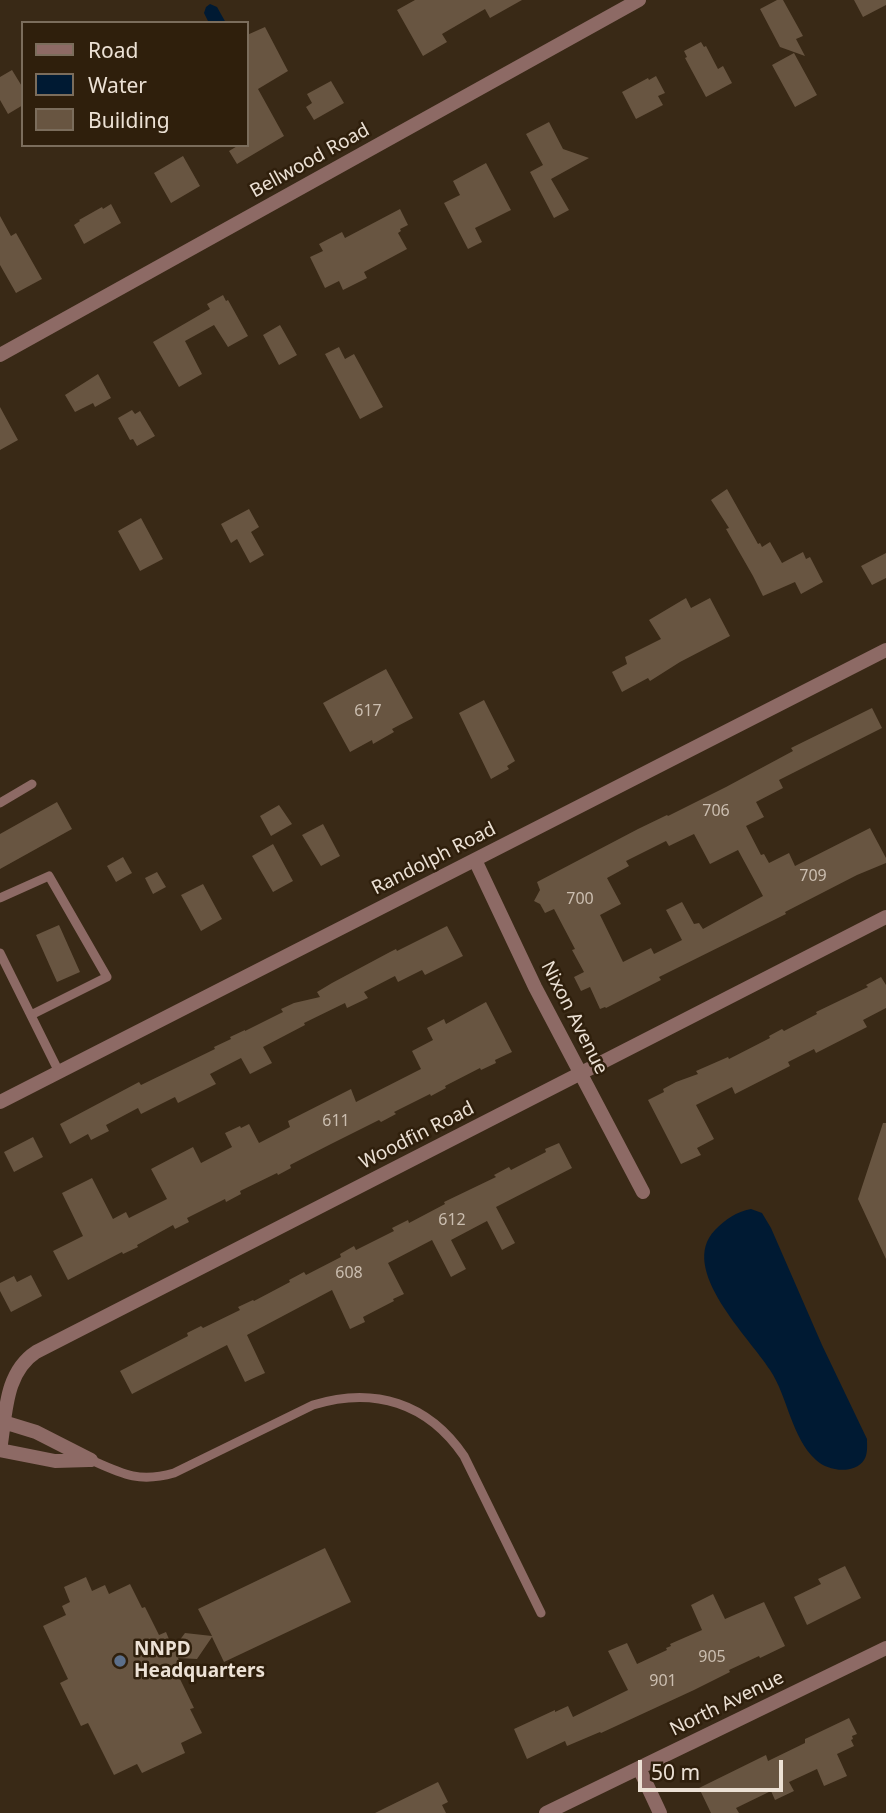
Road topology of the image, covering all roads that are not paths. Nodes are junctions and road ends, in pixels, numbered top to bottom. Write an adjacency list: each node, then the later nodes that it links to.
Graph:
1 (639, 0): 2 (street, Bellwood Road)
2 (0, 355)
3 (886, 650): 6 (street, Randolph Road)
4 (32, 784): 5 (lane)
5 (0, 803)
6 (475, 860): 11 (street, Randolph Road); 12 (street, Nixon Avenue)
7 (0, 898): 10 (lane)
8 (886, 917): 12 (street, Woodfin Road)
9 (0, 953): 10 (lane)
10 (31, 1015): 11 (lane)
11 (58, 1072): 13 (street, Randolph Road)
12 (581, 1074): 14 (street, Nixon Avenue); 15 (street, Woodfin Road)
13 (0, 1102)
14 (643, 1192)
15 (3, 1421): 16 (street, Woodfin Road); 17 (street)
16 (0, 1450): 17 (street, Woodfin Road)
17 (91, 1460): 18 (lane)
18 (541, 1613)
19 (886, 1648): 20 (street, North Avenue)
20 (639, 1768): 21 (street, North Avenue); 22 (street)
21 (547, 1813)
22 (660, 1813)

